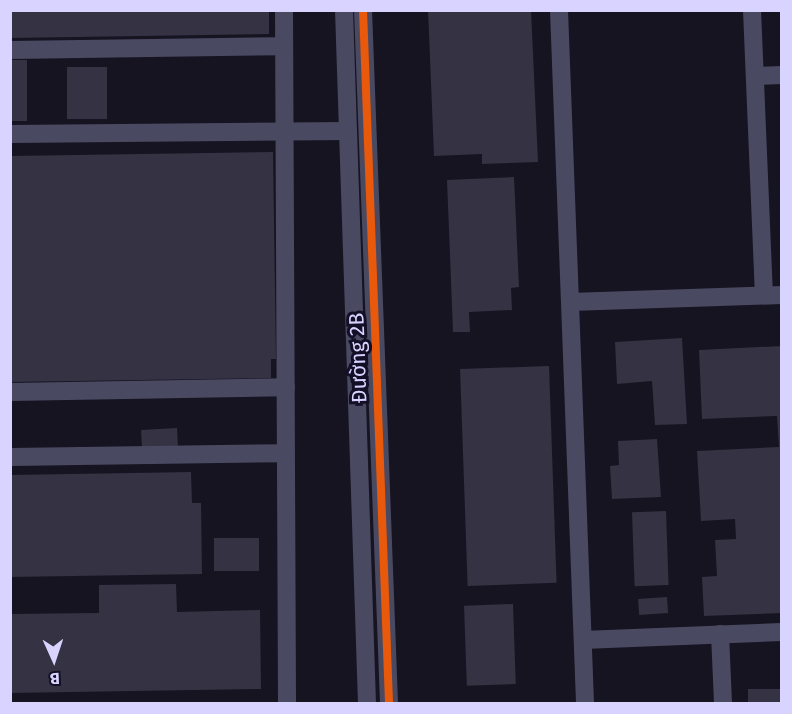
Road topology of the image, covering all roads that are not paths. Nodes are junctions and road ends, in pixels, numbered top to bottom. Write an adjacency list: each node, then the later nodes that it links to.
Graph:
1 (284, 10): 6 (street)
2 (344, 10): 11 (street, Đường 2B)
3 (363, 10): 24 (street, Đường 2B)
4 (559, 10): 14 (street)
5 (752, 10): 9 (street)
6 (284, 46): 7 (street); 10 (street)
7 (10, 50)
8 (782, 75): 9 (street)
9 (755, 76): 13 (street)
10 (285, 129): 11 (street); 12 (street); 15 (street)
11 (348, 131): 22 (street, Đường 2B)
12 (10, 134)
13 (773, 295): 14 (street)
14 (570, 302): 21 (street)
15 (286, 387): 16 (street); 17 (street)
16 (10, 392)
17 (286, 453): 18 (street); 23 (street)
18 (10, 457)
19 (782, 632): 20 (street)
20 (720, 634): 21 (street); 26 (street)
21 (583, 640): 25 (street)
22 (362, 701)
23 (287, 704)
24 (389, 704)
25 (585, 704)
26 (723, 704)

